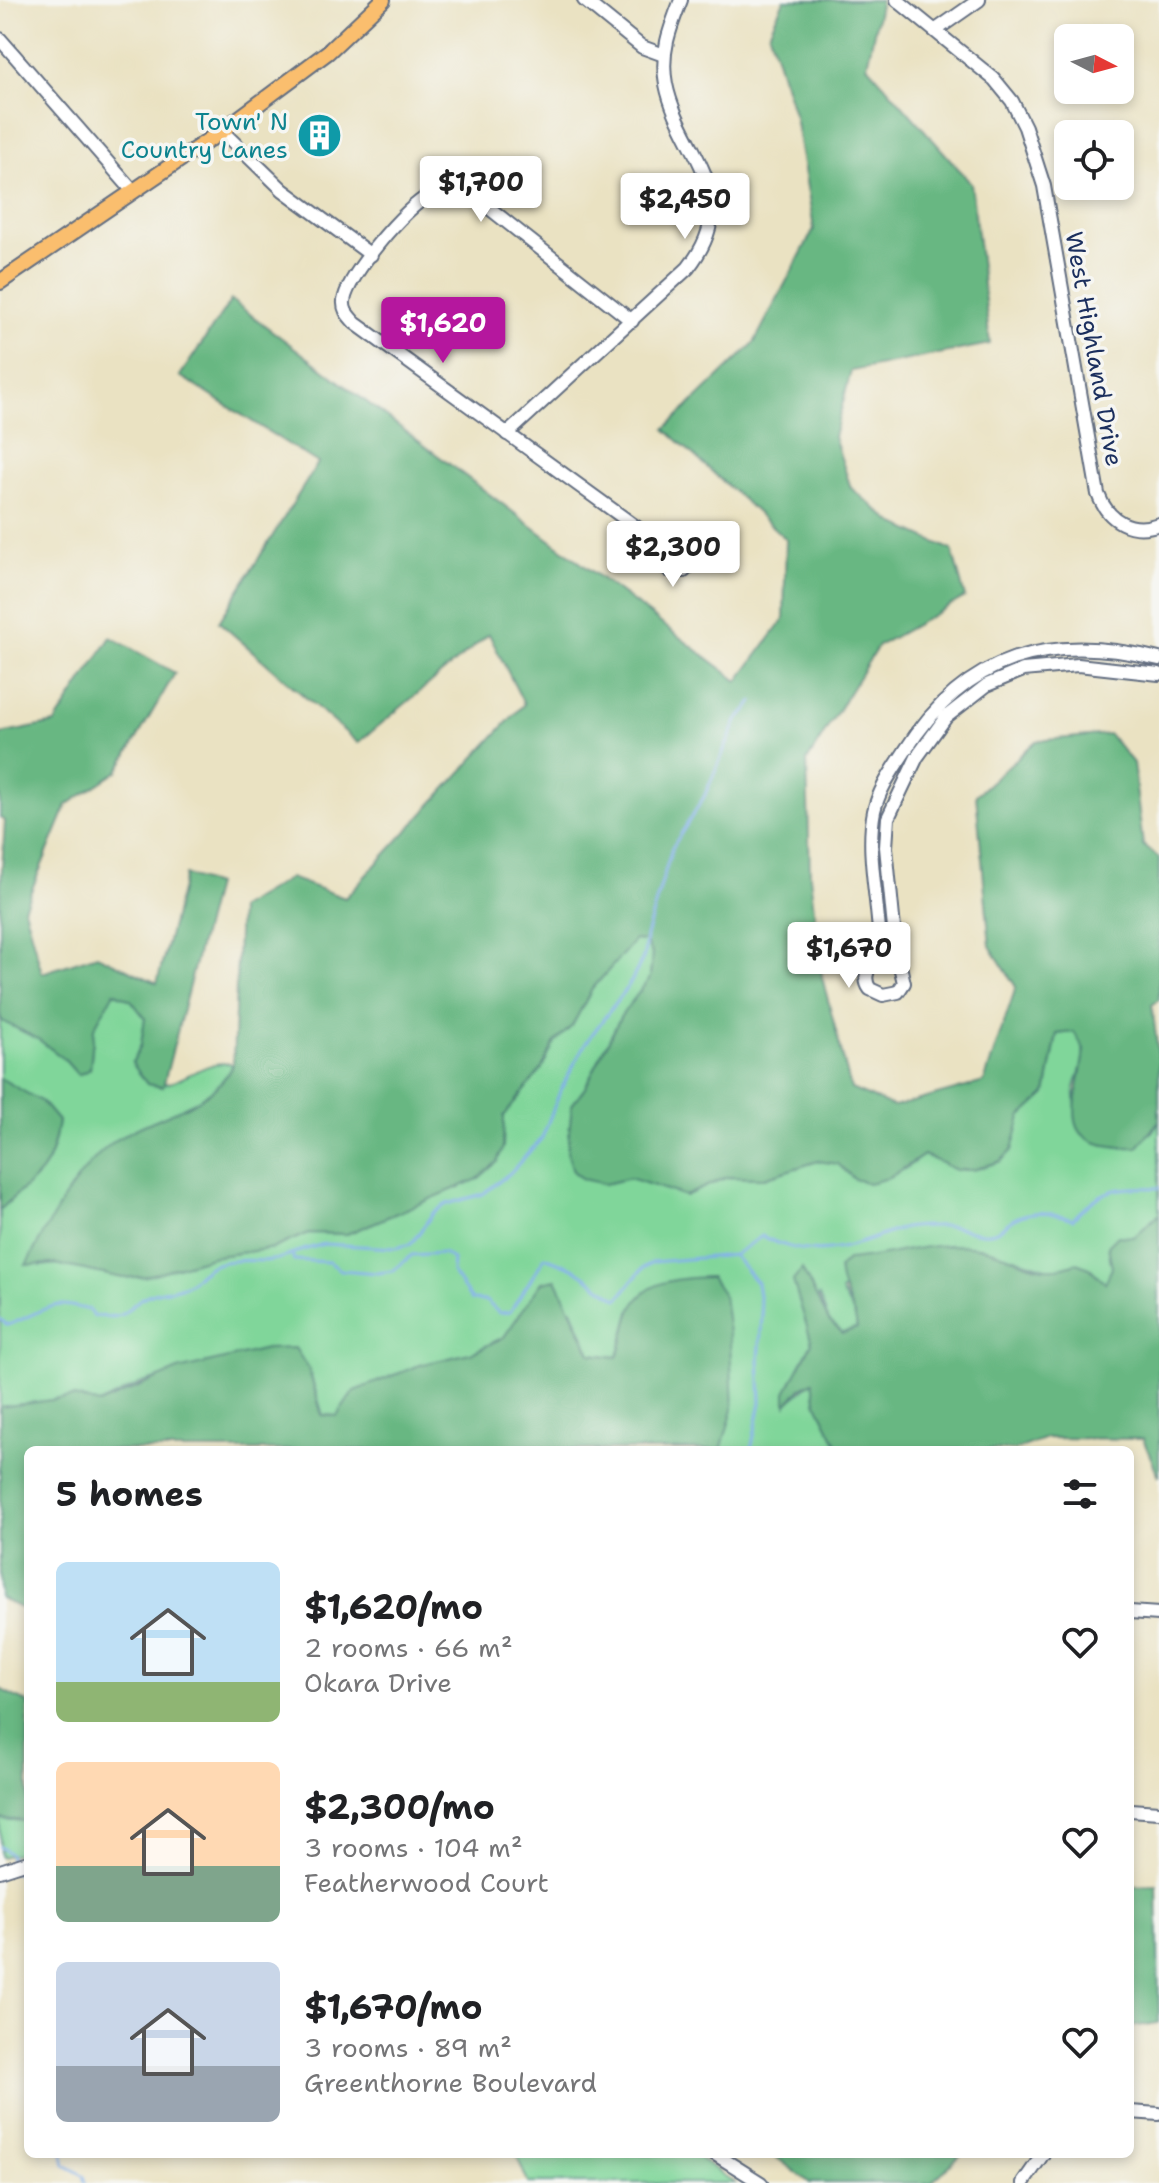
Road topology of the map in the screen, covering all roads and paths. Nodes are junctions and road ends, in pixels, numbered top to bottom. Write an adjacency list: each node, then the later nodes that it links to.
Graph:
1 (383, 0): 9 (main road)
2 (584, 0): 8 (street)
3 (681, 0): 8 (street)
4 (897, 0): 6 (street, West Highland Drive)
5 (979, 0): 6 (street)
6 (936, 30): 15 (street, West Highland Drive)
7 (0, 39): 10 (street)
8 (664, 55): 13 (street)
9 (222, 131): 10 (main road); 11 (street)
10 (132, 190): 12 (main road)
11 (371, 255): 13 (street); 14 (street)
12 (0, 282)
13 (632, 321): 14 (street)
14 (507, 434): 16 (street)
15 (1159, 524)
16 (661, 545)
17 (1143, 656): 18 (street); 19 (street); 20 (street)
18 (1159, 659)
19 (1004, 669): 20 (street); 22 (street)
20 (1141, 670): 21 (street)
21 (1159, 674)
22 (912, 753): 23 (street); 24 (street)
23 (887, 857): 24 (street); 24 (street)
24 (872, 859)
25 (1134, 1612): 26 (street)
26 (1159, 1614)
27 (1134, 1810): 28 (street)
28 (1159, 1812)
29 (24, 1863): 30 (street)
30 (0, 1871)
31 (1134, 2112): 32 (street)
32 (1159, 2114)
33 (721, 2158): 35 (street)
34 (1040, 2158): 36 (street)
35 (761, 2183)
36 (1023, 2183)

